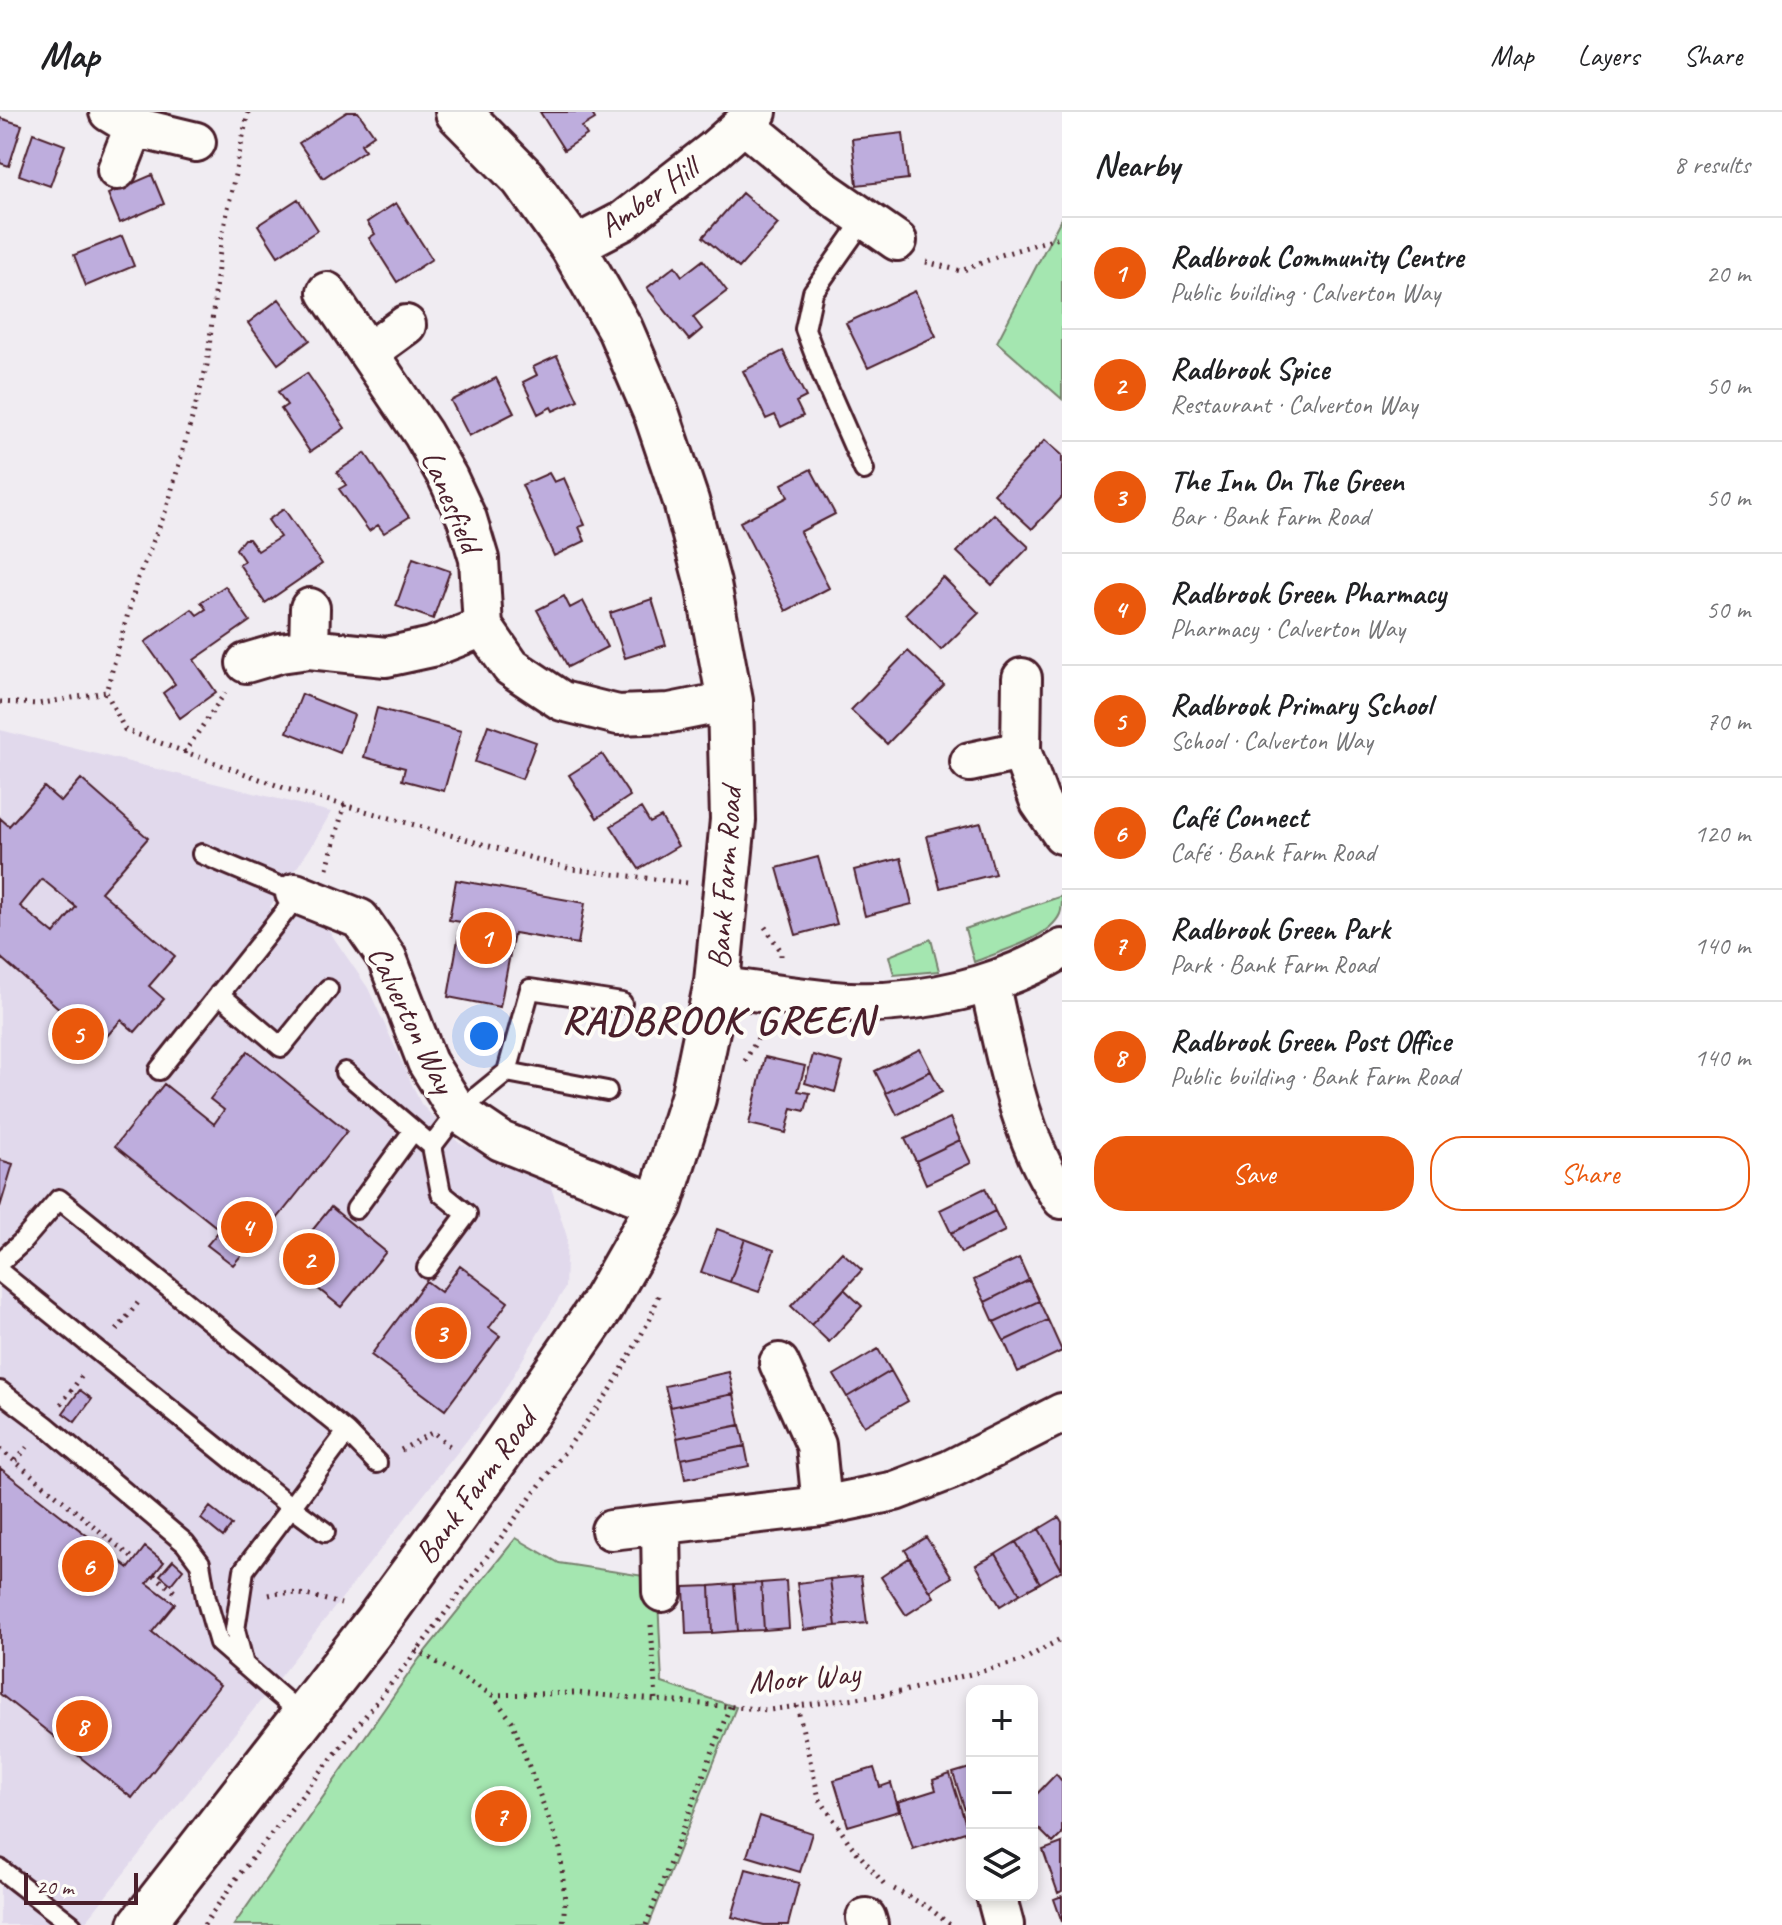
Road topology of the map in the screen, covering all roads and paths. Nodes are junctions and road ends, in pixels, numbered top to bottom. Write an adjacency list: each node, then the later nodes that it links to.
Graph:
1 (248, 112): 20 (path)
2 (458, 112): 10 (street, Bank Farm Road)
3 (751, 118): 7 (street); 10 (street, Amber Hill)
4 (121, 120): 5 (street); 6 (street)
5 (196, 142)
6 (117, 170)
7 (865, 218): 9 (street); 14 (lane)
8 (1062, 236): 9 (path)
9 (897, 241)
10 (573, 247): 21 (street, Bank Farm Road)
11 (327, 292): 13 (street, Lanesfield)
12 (406, 325): 13 (street)
13 (369, 352): 16 (street, Lanesfield)
14 (864, 470)
15 (310, 608): 17 (street)
16 (483, 627): 17 (street); 21 (street)
17 (309, 649): 18 (street)
18 (246, 663): 24 (path)
19 (1022, 678): 23 (street)
20 (106, 692): 22 (path); 24 (path)
21 (730, 701): 32 (street, Bank Farm Road)
22 (0, 702)
23 (1021, 751): 25 (street); 27 (street)
24 (184, 753): 26 (path)
25 (970, 762)
26 (345, 803): 29 (path); 30 (path)
27 (1062, 834)
28 (202, 854): 30 (lane)
29 (697, 884)
30 (297, 894): 35 (lane); 41 (street, Calverton Way)
31 (1062, 949): 33 (street)
32 (717, 982): 33 (street); 45 (street, Bank Farm Road)
33 (989, 982): 44 (street)
34 (328, 989): 35 (lane)
35 (219, 994): 37 (lane)
36 (622, 1003): 39 (lane)
37 (159, 1070)
38 (345, 1072): 42 (lane)
39 (507, 1072): 40 (lane); 41 (lane)
40 (607, 1091)
41 (458, 1112): 43 (lane); 45 (street, Calverton Way)
42 (413, 1131): 43 (lane); 46 (lane)
43 (432, 1146): 48 (lane)
44 (1062, 1199)
45 (659, 1205): 73 (street, Bank Farm Road)
46 (356, 1209)
47 (0, 1262): 53 (lane)
48 (427, 1268)
49 (0, 1272): 58 (lane)
50 (779, 1363): 57 (street)
51 (0, 1391): 68 (lane)
52 (1062, 1413): 57 (street)
53 (347, 1432): 56 (lane); 58 (lane)
54 (446, 1443): 56 (path)
55 (0, 1449): 62 (path)
56 (377, 1463)
57 (822, 1506): 59 (street)
58 (291, 1507): 61 (lane); 64 (lane)
59 (661, 1526): 60 (street); 63 (street)
60 (611, 1530)
61 (325, 1532)
62 (135, 1560)
63 (662, 1592): 70 (path)
64 (238, 1602): 65 (path); 68 (lane)
65 (343, 1604)
66 (1062, 1638): 72 (path, Moor Way)
67 (408, 1644): 69 (path)
68 (244, 1665): 73 (lane)
69 (492, 1695): 70 (path, Moor Way); 78 (path)
70 (656, 1700): 71 (path, Moor Way)
71 (730, 1706): 72 (path, Moor Way); 79 (path)
72 (797, 1706): 80 (path)
73 (303, 1716): 77 (street, Bank Farm Road)
74 (0, 1869): 76 (lane)
75 (998, 1901): 81 (street)
76 (72, 1925)
77 (141, 1925)
78 (563, 1925)
79 (646, 1925)
80 (950, 1925)
81 (1004, 1925)

